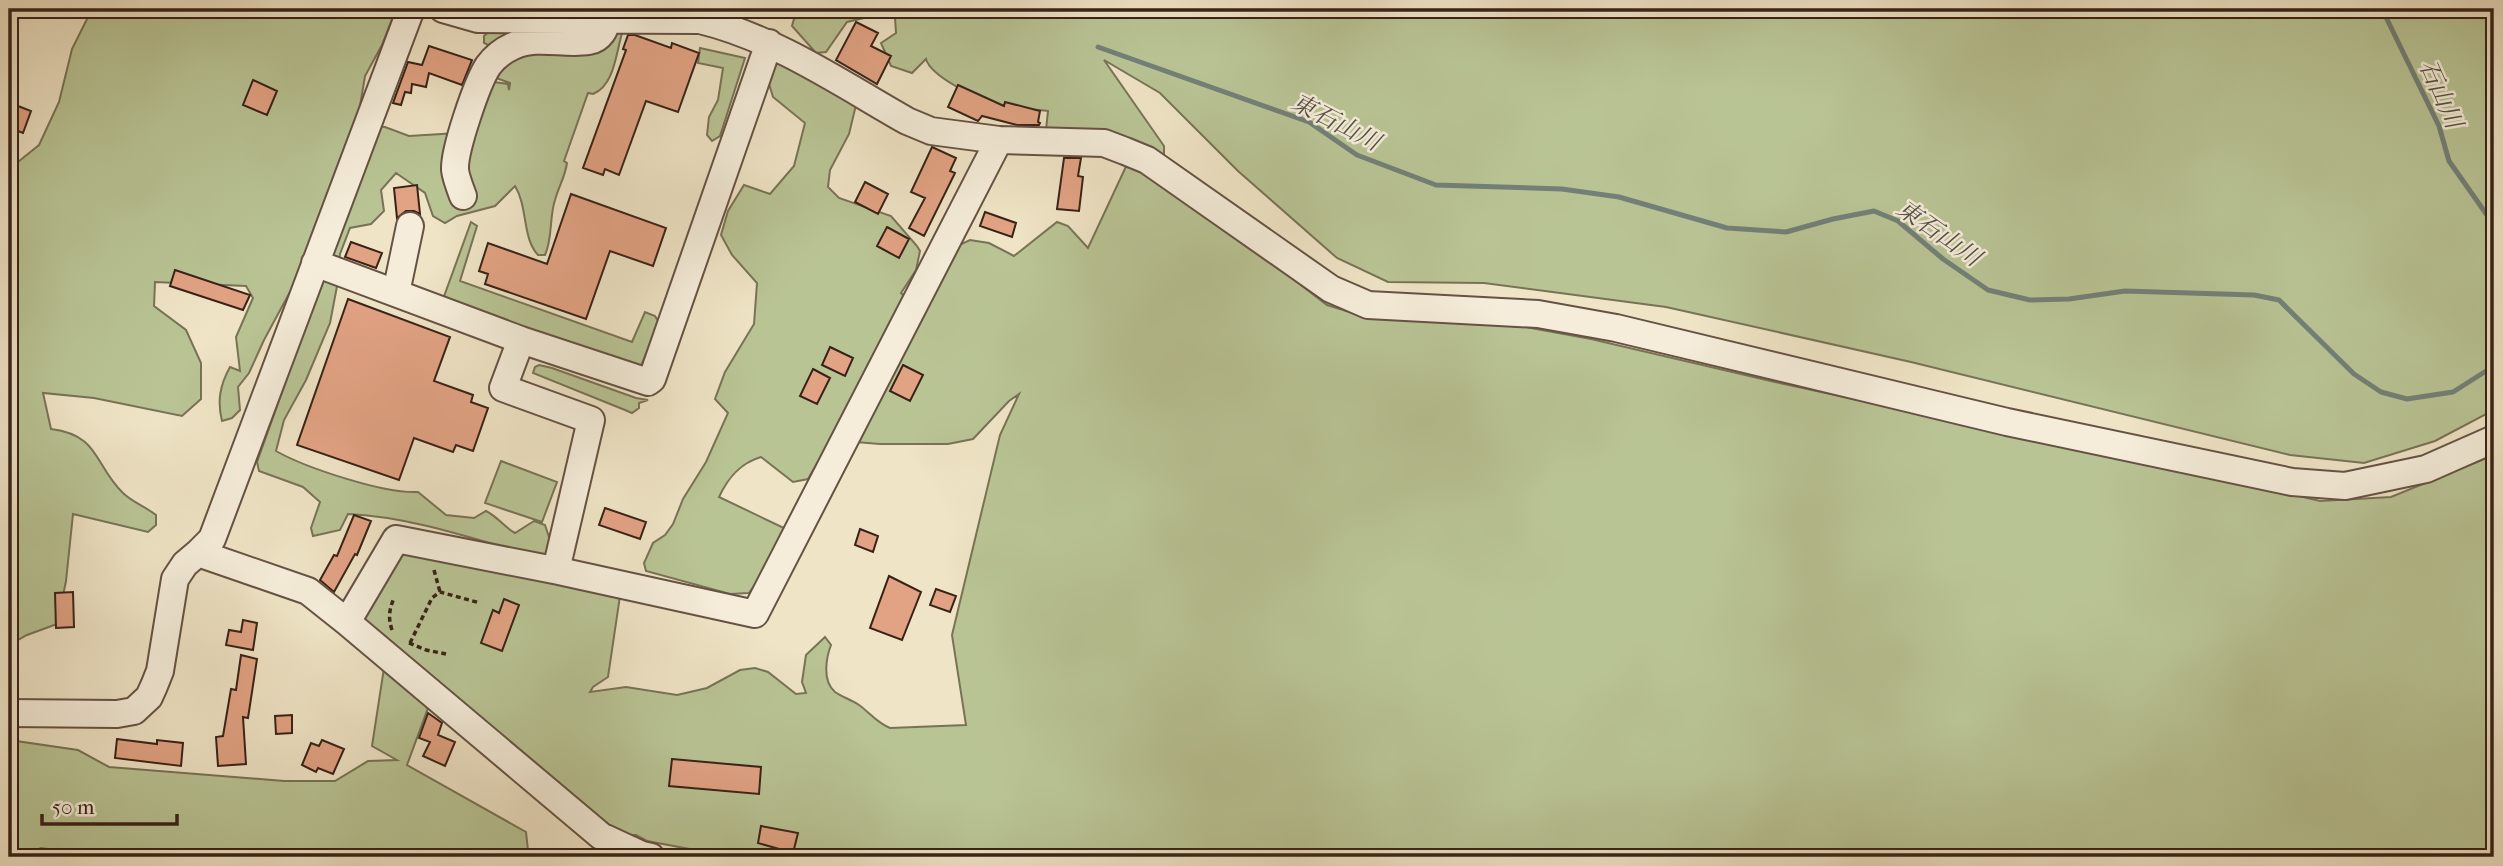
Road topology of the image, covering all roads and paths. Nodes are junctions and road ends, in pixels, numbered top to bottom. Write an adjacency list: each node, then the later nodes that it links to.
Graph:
1 (411, 9): 8 (street)
2 (443, 9): 3 (street)
3 (608, 18): 4 (street); 6 (street)
4 (769, 43): 5 (street); 10 (street)
5 (999, 140): 11 (street); 13 (street)
6 (463, 196)
7 (410, 226): 9 (street)
8 (315, 263): 9 (street); 12 (street)
9 (396, 293): 10 (street)
10 (532, 344): 13 (street)
11 (2494, 439)
12 (198, 553): 16 (street); 21 (street)
13 (556, 570): 16 (street)
14 (394, 598): 17 (path)
15 (481, 603): 19 (path)
16 (347, 622): 22 (street)
17 (397, 637)
18 (404, 640): 19 (path)
19 (410, 643): 20 (path)
20 (446, 653)
21 (9, 713)
22 (651, 857)

